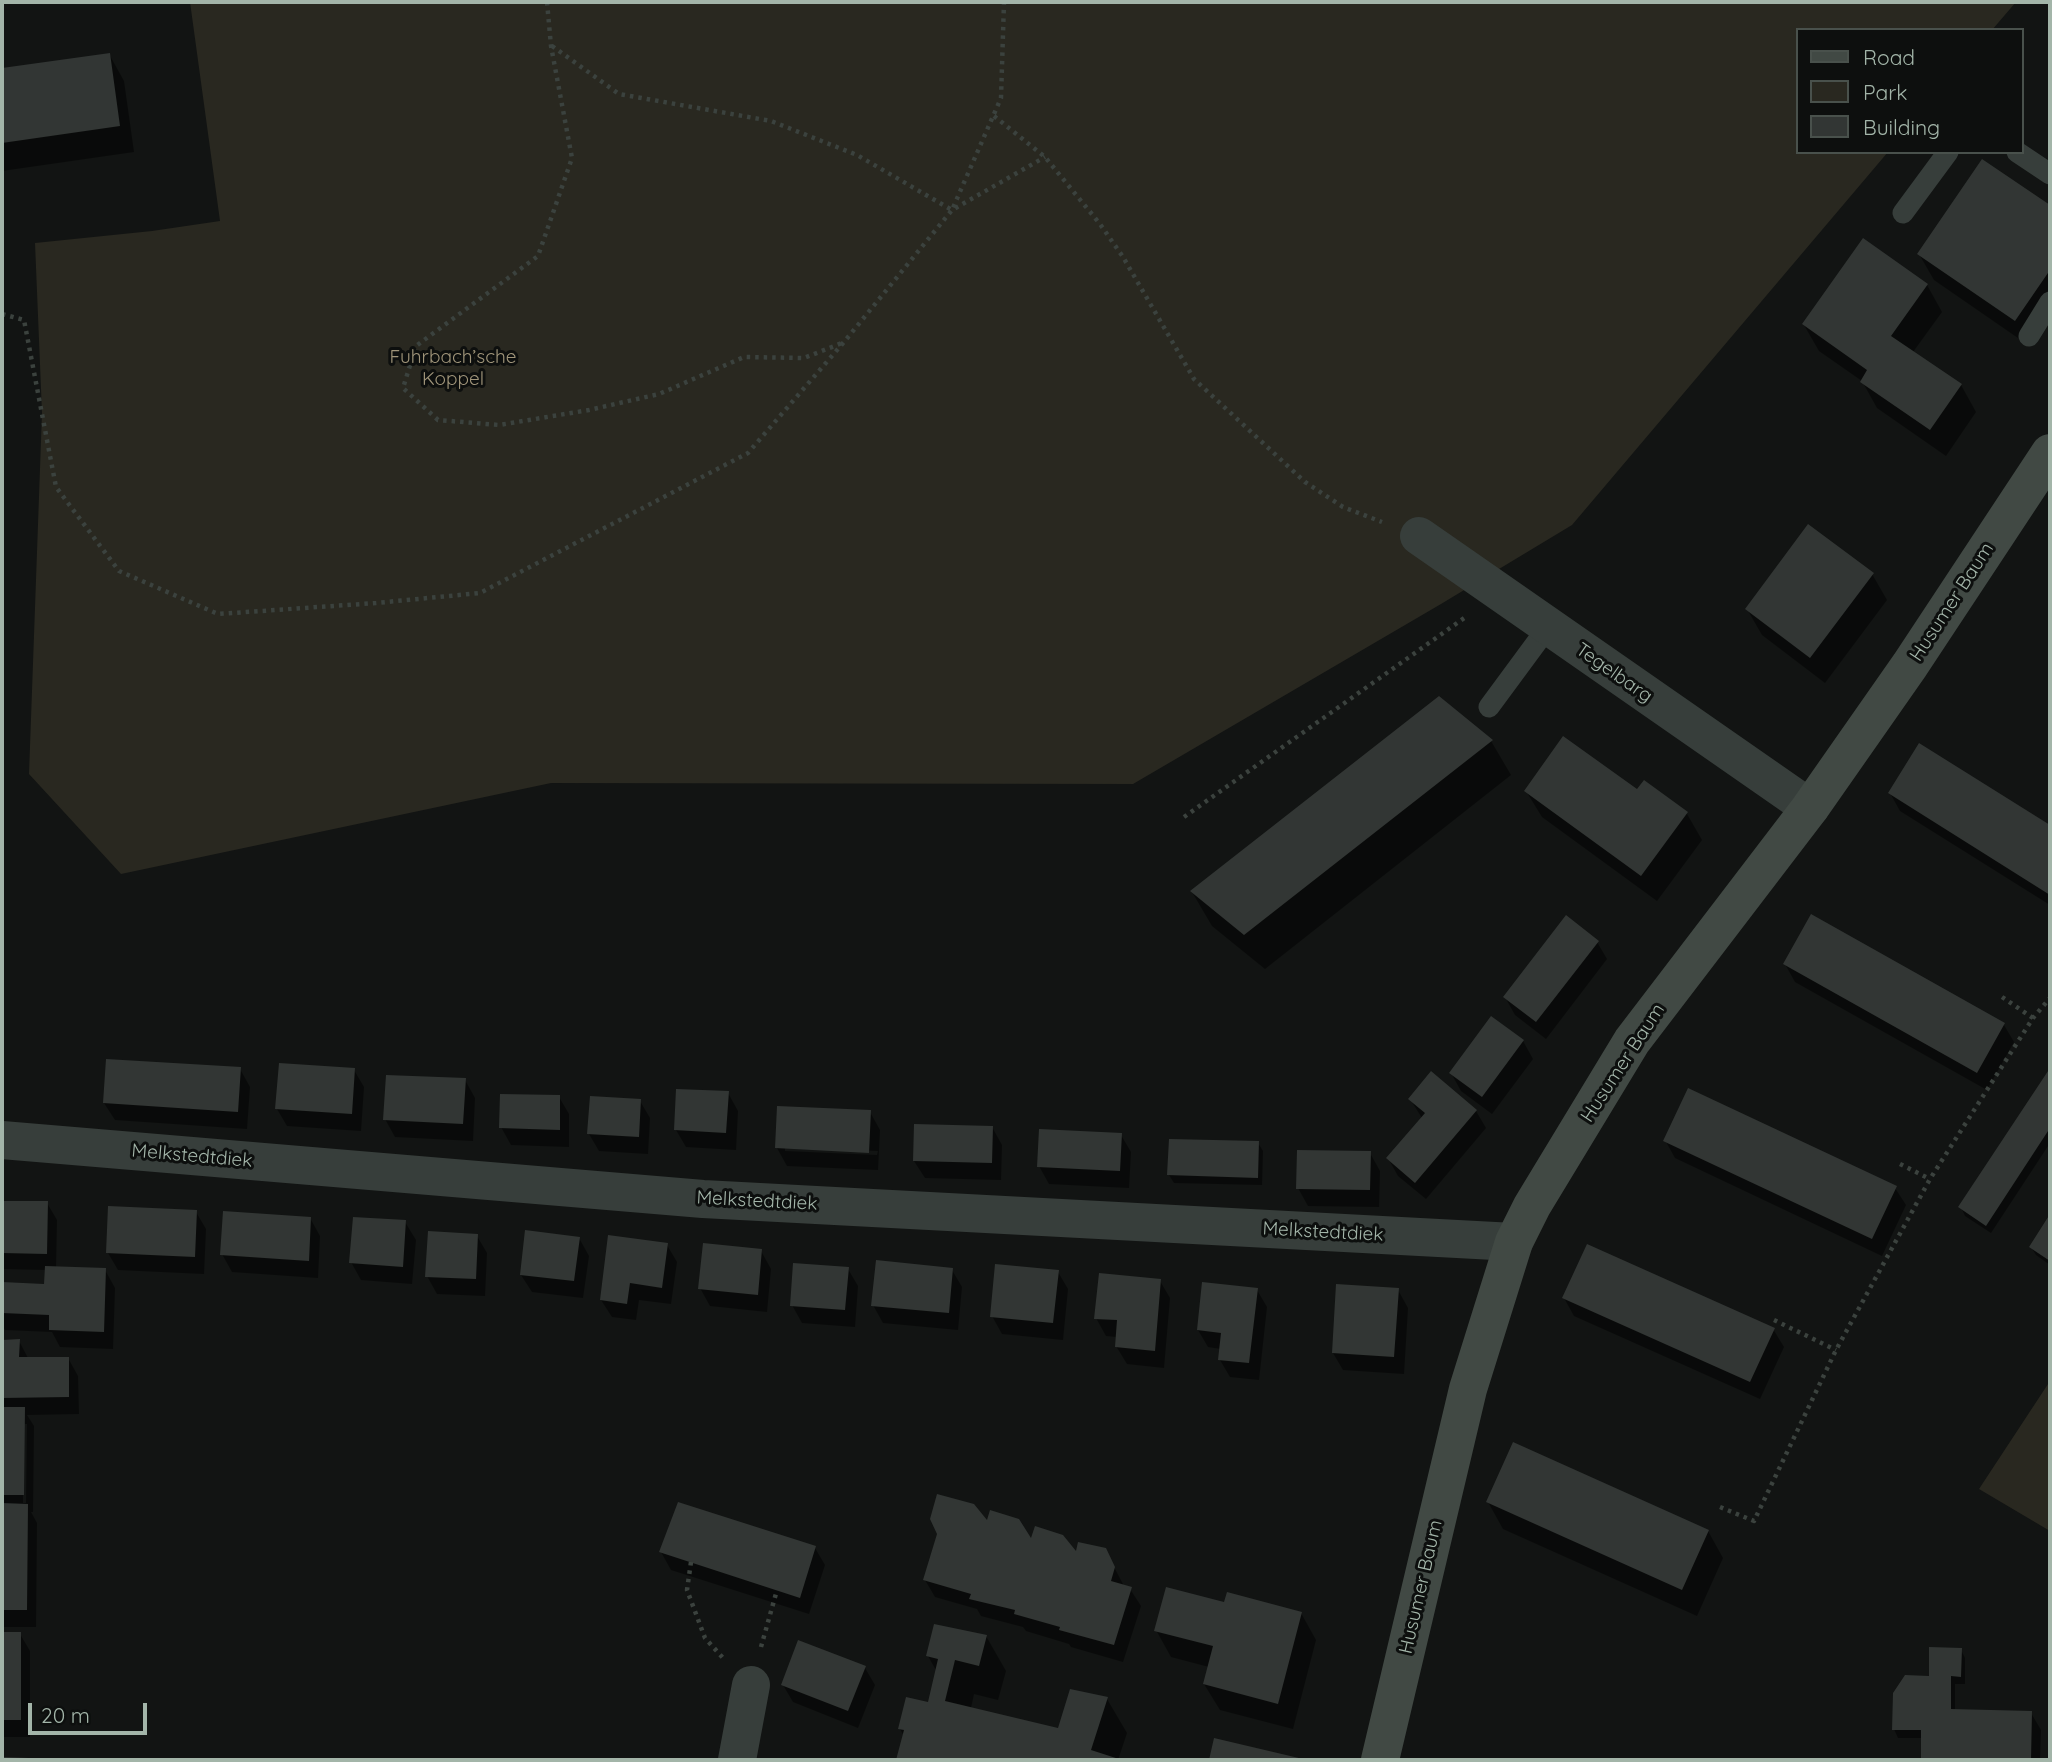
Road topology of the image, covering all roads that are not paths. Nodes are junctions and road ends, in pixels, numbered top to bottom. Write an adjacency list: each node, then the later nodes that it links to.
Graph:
1 (1947, 154): 4 (lane)
2 (2020, 154): 3 (lane)
3 (2050, 174)
4 (1903, 213)
5 (2050, 302): 6 (lane)
6 (2029, 336)
7 (2050, 453): 11 (street, Husumer Baum)
8 (1419, 536): 9 (street, Tegelbarg)
9 (1548, 627): 10 (lane); 11 (street, Tegelbarg)
10 (1489, 707)
11 (1810, 808): 13 (street, Husumer Baum)
12 (2, 1140): 13 (street, Melkstedtdiek)
13 (1514, 1242): 16 (street, Husumer Baum)
14 (753, 1679): 15 (street)
15 (737, 1760)
16 (1380, 1760)

